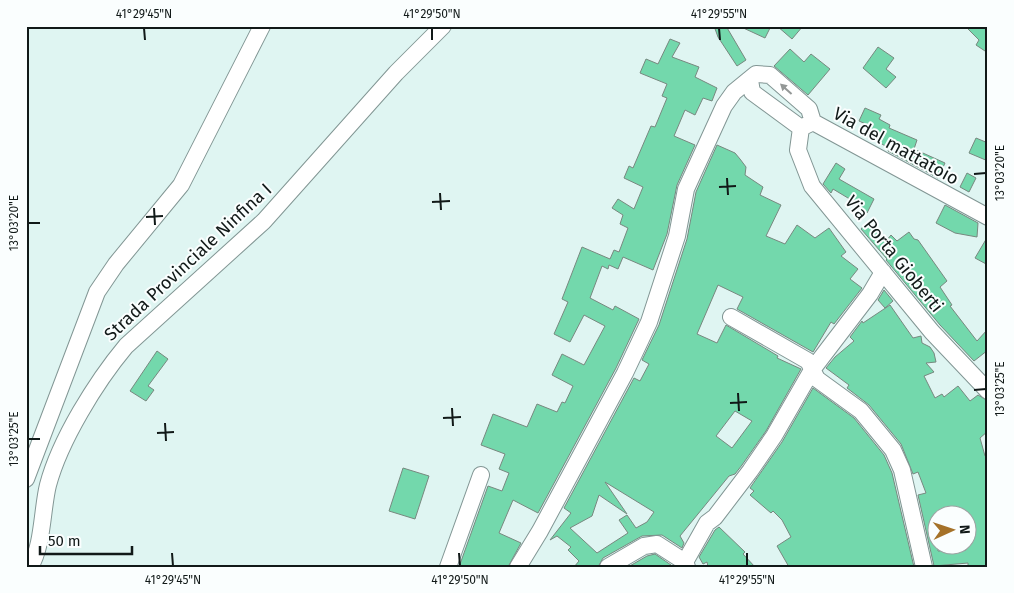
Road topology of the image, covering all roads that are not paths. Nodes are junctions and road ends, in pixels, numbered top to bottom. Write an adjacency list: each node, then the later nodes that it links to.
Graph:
1 (262, 26): 11 (street, Strada Provinciale Ninfina I)
2 (443, 26): 13 (street, Strada Provinciale Ninfina I)
3 (750, 80): 4 (street, Via del mattatoio); 4 (street, one-way to 3); 15 (street)
4 (807, 125): 5 (street, Via del mattatoio); 6 (street, Via Porta Gioberti)
5 (988, 217)
6 (883, 272): 8 (street); 9 (street, Via Porta Gioberti)
7 (731, 317): 8 (street)
8 (812, 370): 12 (street); 17 (street)
9 (988, 391)
10 (481, 475): 14 (street)
11 (26, 479)
12 (686, 564): 16 (street)
13 (30, 567)
14 (448, 567)
15 (518, 567)
16 (608, 567)
17 (924, 567)

